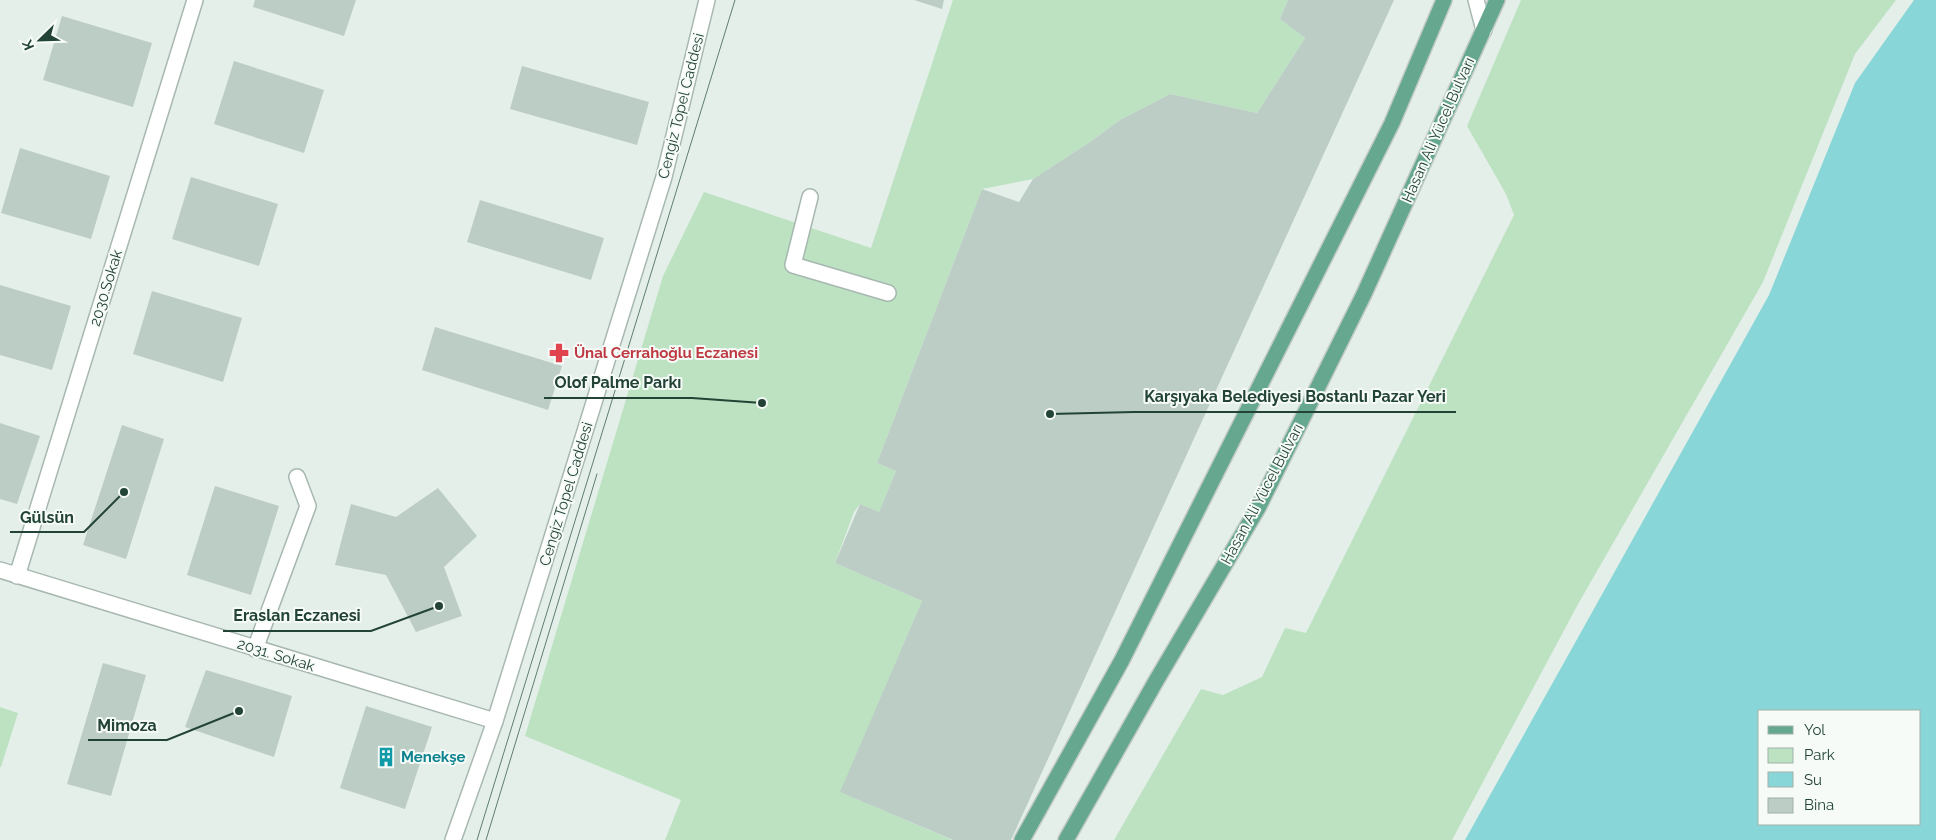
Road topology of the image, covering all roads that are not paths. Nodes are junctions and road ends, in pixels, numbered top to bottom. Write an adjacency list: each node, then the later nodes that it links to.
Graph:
1 (194, 0): 11 (street, 2030.Sokak)
2 (707, 0): 13 (street, Cengiz Topel Caddesi)
3 (1444, 0): 15 (main road)
4 (1476, 0): 6 (street)
5 (1497, 0): 6 (main road, Hasan Ali Yücel Bulvarı)
6 (1484, 30): 16 (main road, Hasan Ali Yücel Bulvarı)
7 (810, 197): 8 (street)
8 (888, 293)
9 (297, 478): 12 (street)
10 (0, 570): 11 (street, 2031. Sokak)
11 (17, 576): 12 (street, 2031. Sokak)
12 (255, 649): 13 (street, 2031. Sokak)
13 (495, 721): 14 (street, Cengiz Topel Caddesi)
14 (453, 840)
15 (1022, 840)
16 (1066, 840)

